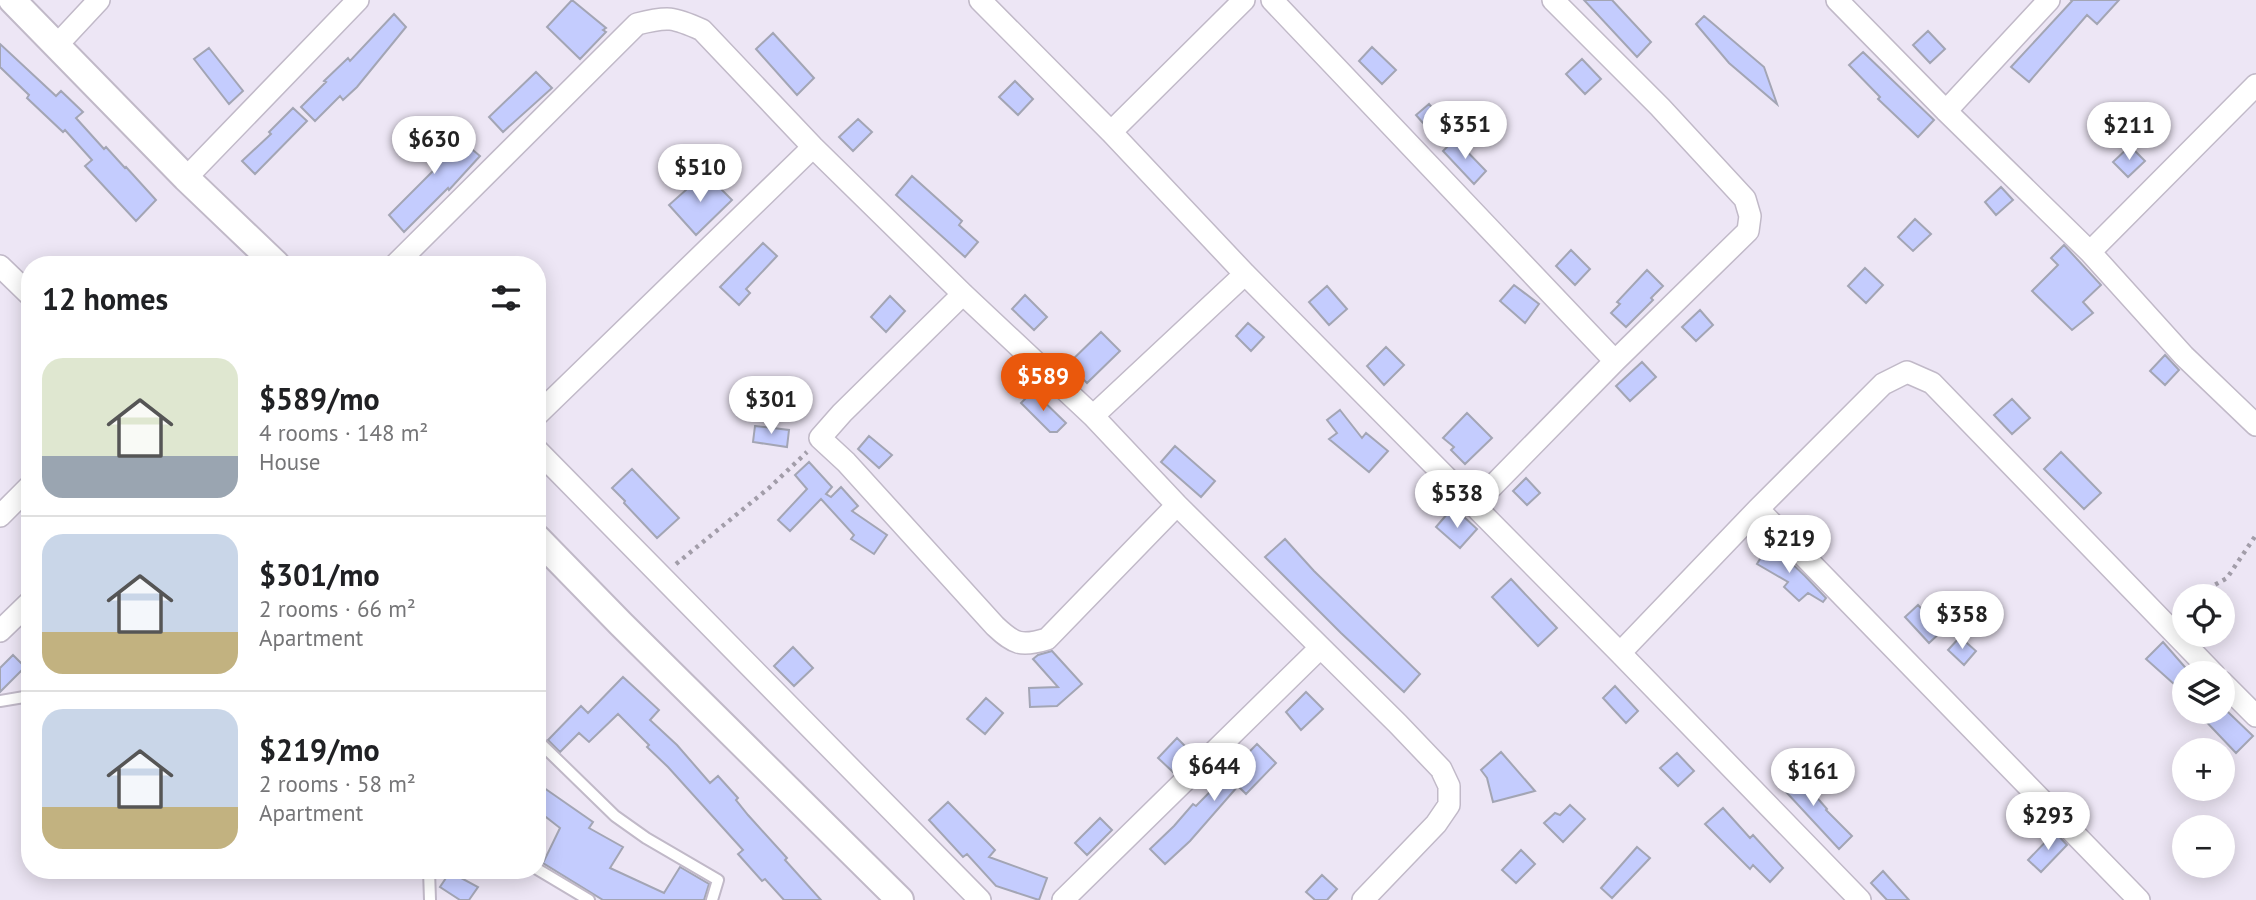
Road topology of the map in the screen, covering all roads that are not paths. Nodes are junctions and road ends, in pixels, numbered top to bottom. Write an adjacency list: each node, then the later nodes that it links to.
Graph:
1 (12, 0): 10 (street)
2 (99, 0): 10 (street)
3 (358, 0): 15 (street)
4 (980, 0): 13 (street)
5 (1244, 0): 13 (street)
6 (1272, 0): 23 (street)
7 (1553, 0): 23 (street)
8 (1838, 0): 12 (street)
9 (2049, 0): 12 (street)
10 (57, 45): 15 (street)
11 (2256, 85): 16 (street)
12 (1946, 111): 16 (street)
13 (1111, 132): 20 (street)
14 (813, 147): 18 (street); 22 (street); 24 (street)
15 (186, 178): 17 (street)
16 (2090, 252): 26 (street)
17 (260, 256)
18 (404, 256)
19 (1, 268): 21 (street)
20 (1245, 274): 25 (street); 30 (street)
21 (21, 287)
22 (963, 294): 25 (street); 29 (street)
23 (1615, 360): 30 (street)
24 (546, 406)
25 (1093, 416): 29 (street)
26 (2256, 425)
27 (546, 459): 50 (street)
28 (21, 495): 32 (street)
29 (1177, 505): 36 (street)
30 (1473, 506): 37 (street)
31 (1758, 509): 37 (street); 38 (street); 54 (street)
32 (0, 516)
33 (546, 547): 49 (street)
34 (21, 611): 35 (street)
35 (0, 631)
36 (1320, 648): 51 (street); 52 (street)
37 (1620, 653): 53 (street)
38 (2201, 661)
39 (2235, 695): 42 (street)
40 (21, 698): 41 (lane)
41 (0, 701)
42 (2256, 716)
43 (546, 749): 48 (lane)
44 (546, 874): 47 (lane)
45 (429, 879): 46 (lane)
46 (430, 900)
47 (589, 900)
48 (712, 900)
49 (900, 900)
50 (980, 900)
51 (1063, 900)
52 (1363, 900)
53 (1860, 900)
54 (2139, 900)

